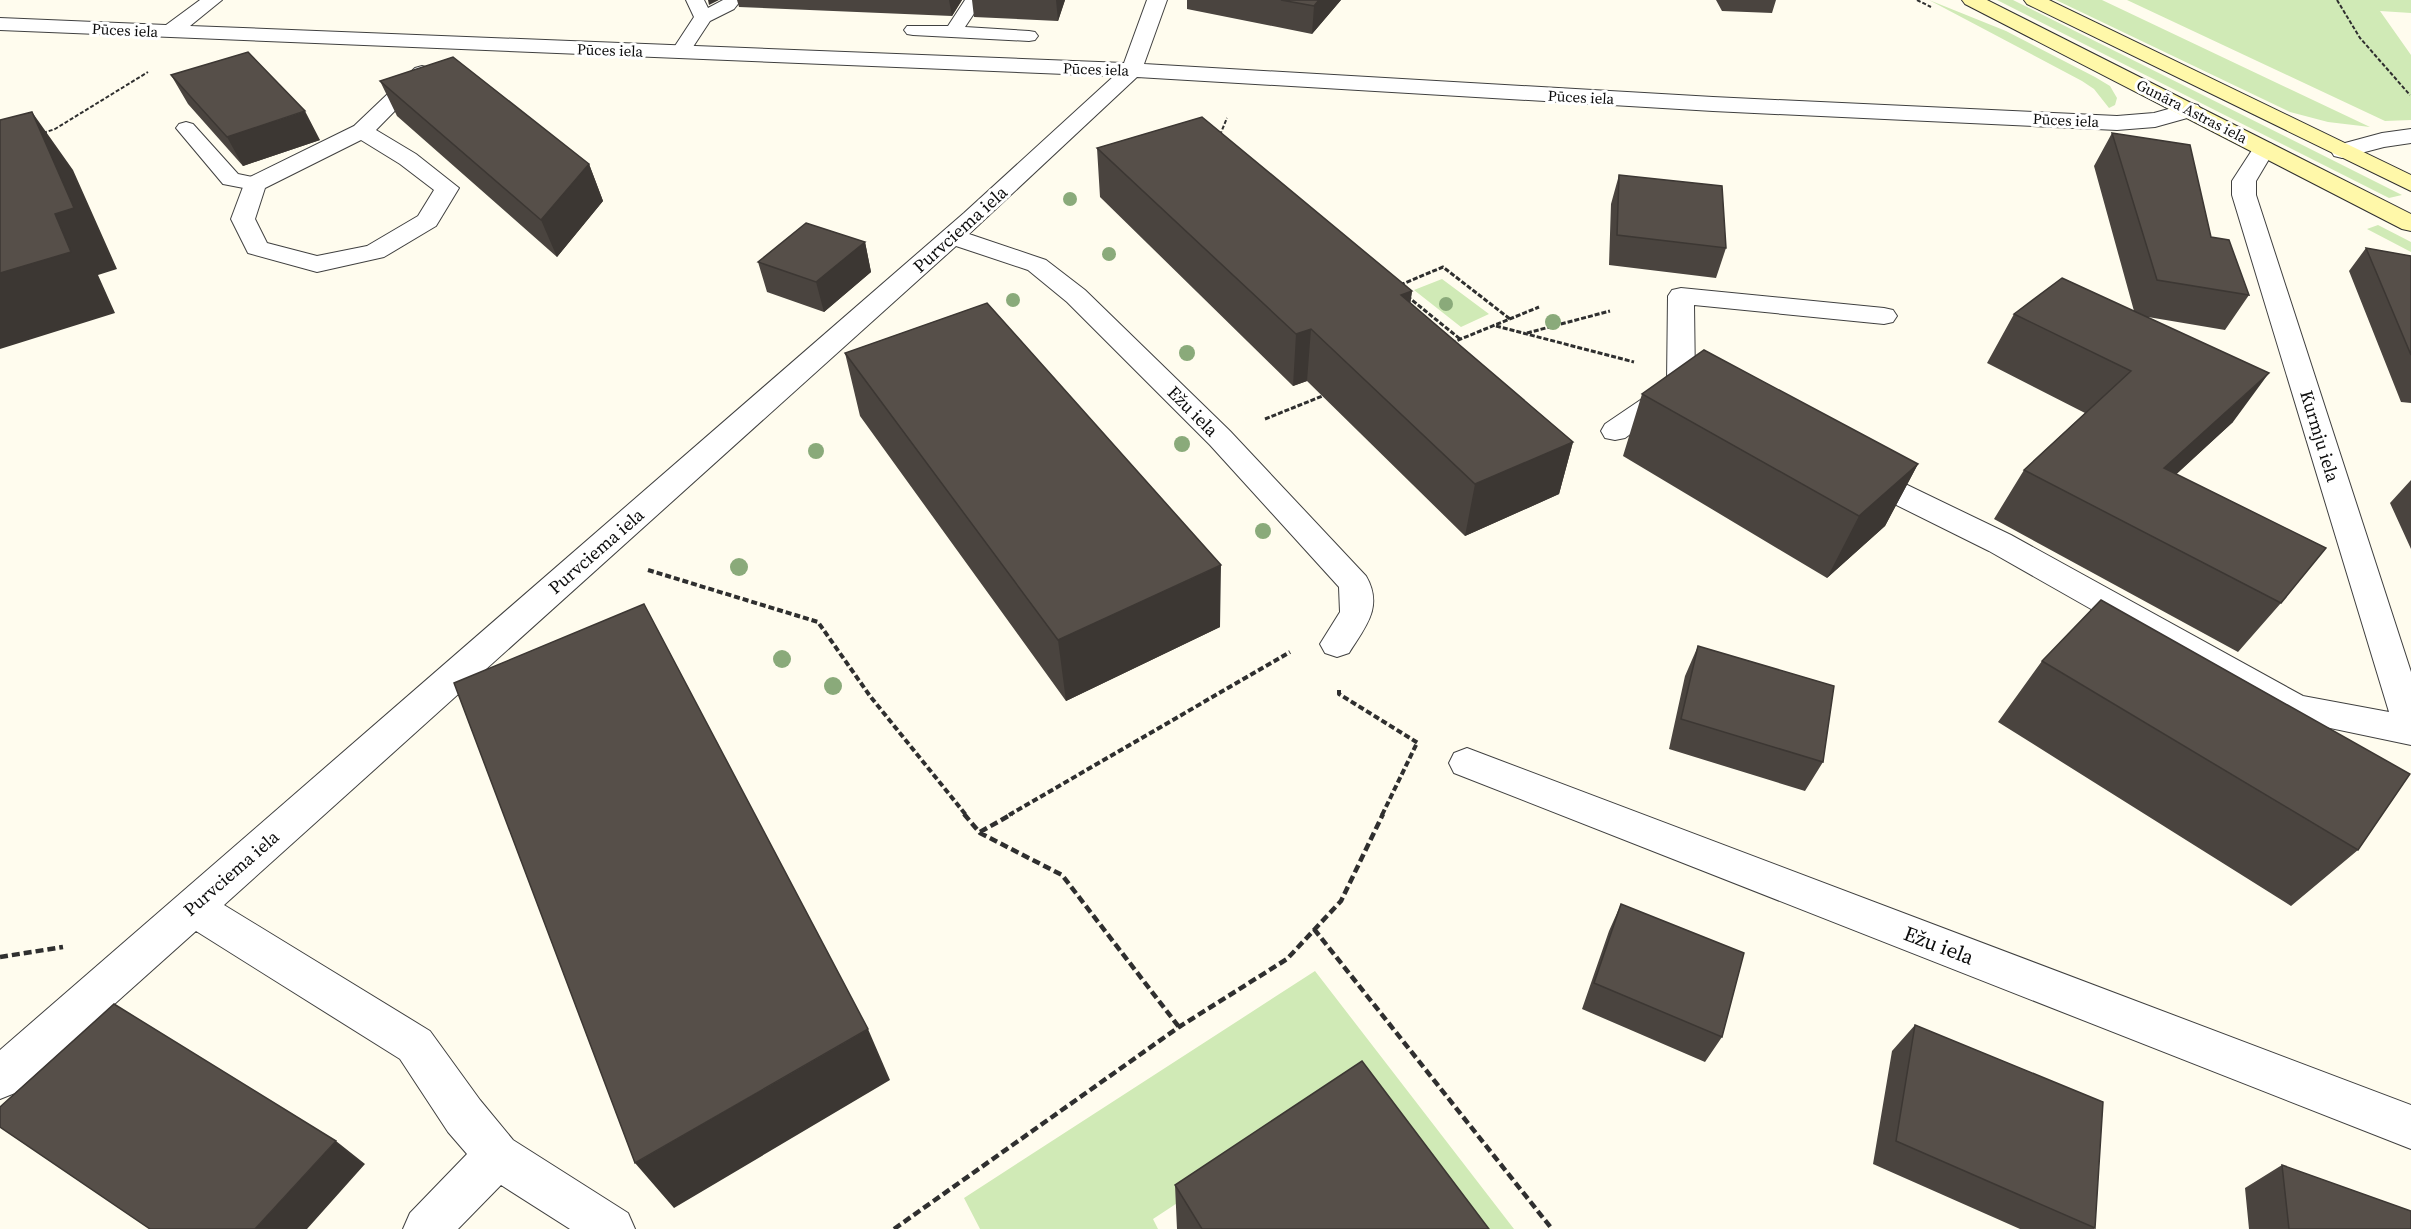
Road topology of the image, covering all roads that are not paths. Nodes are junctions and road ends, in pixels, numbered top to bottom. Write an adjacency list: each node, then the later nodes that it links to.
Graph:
1 (212, 0): 10 (street)
2 (732, 0): 7 (lane)
3 (974, 0): 11 (lane)
4 (1157, 0): 15 (street, Purvciema iela)
5 (1972, 0): 16 (main road, Gunāra Astras iela)
6 (2034, 0): 21 (main road, Gunāra Astras iela)
7 (699, 8): 14 (lane)
8 (0, 24): 10 (street, Pūces iela)
9 (913, 30): 11 (lane)
10 (169, 32): 13 (street, Pūces iela)
11 (953, 32): 12 (lane)
12 (1029, 36)
13 (455, 43): 14 (street, Pūces iela); 18 (street)
14 (680, 52): 15 (street, Pūces iela)
15 (1132, 70): 16 (street, Pūces iela); 25 (street, Purvciema iela)
16 (2190, 110): 20 (main road, Gunāra Astras iela)
17 (186, 128): 22 (lane)
18 (362, 131): 22 (street); 22 (street)
19 (2411, 136): 21 (street)
20 (2264, 148): 24 (main road, Gunāra Astras iela); 32 (street, Kurmju iela)
21 (2342, 151): 23 (main road, Gunāra Astras iela)
22 (254, 184)
23 (2411, 184)
24 (2411, 224)
25 (952, 237): 31 (street, Ežu iela); 34 (street, Purvciema iela)
26 (1884, 316): 27 (street)
27 (1681, 379): 28 (street); 29 (street)
28 (1733, 410)
29 (1616, 431)
30 (1836, 462): 32 (street)
31 (1337, 644)
32 (2411, 729)
33 (1467, 763): 36 (street, Ežu iela)
34 (192, 907): 35 (street, Purvciema iela); 37 (street)
35 (0, 1078)
36 (2411, 1128)
37 (497, 1156): 38 (street); 39 (street)
38 (426, 1229)
39 (612, 1229)

